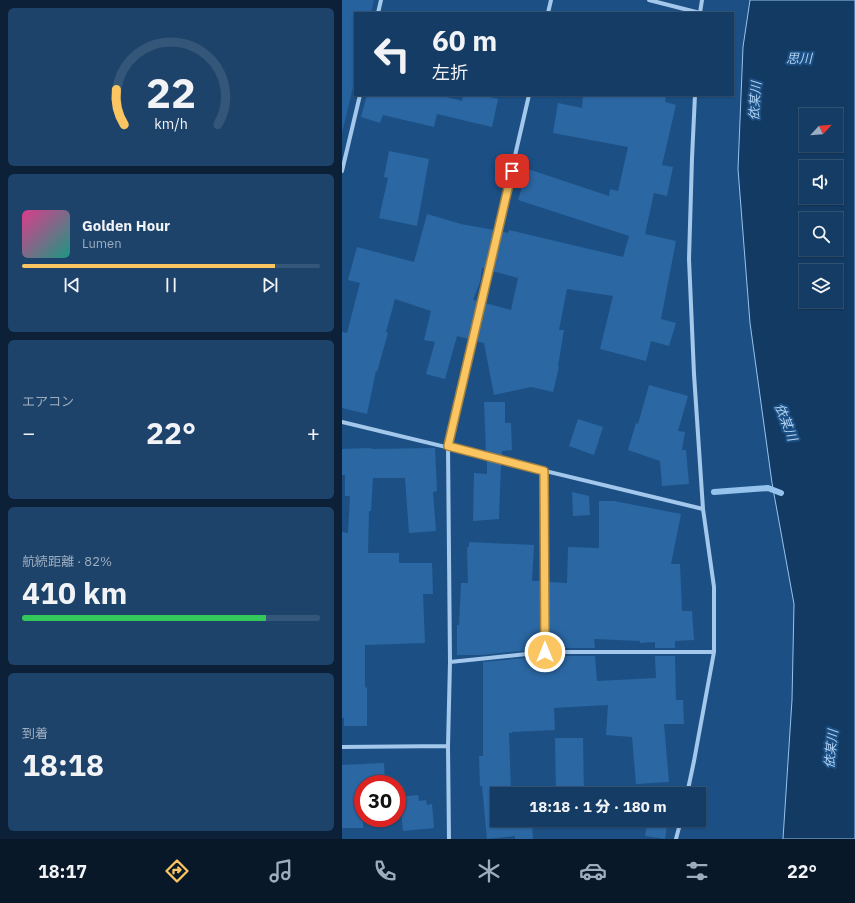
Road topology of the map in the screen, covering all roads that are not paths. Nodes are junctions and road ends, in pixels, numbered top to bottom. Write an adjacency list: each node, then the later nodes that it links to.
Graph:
1 (382, 0): 5 (street)
2 (551, 0): 6 (street)
3 (650, 0): 7 (street)
4 (702, 0): 8 (street)
5 (378, 12)
6 (548, 12)
7 (696, 12)
8 (700, 12)
9 (360, 96): 12 (street)
10 (529, 96): 14 (street)
11 (696, 96): 16 (street)
12 (342, 171)
13 (342, 422): 14 (street)
14 (448, 446): 15 (street); 19 (street)
15 (544, 471): 16 (street); 17 (street)
16 (703, 509): 18 (street)
17 (545, 652): 18 (street); 19 (street)
18 (714, 652): 22 (street)
19 (450, 662): 20 (street)
20 (448, 746): 21 (street); 24 (street)
21 (342, 747)
22 (688, 787)
23 (679, 827): 25 (street)
24 (449, 839)
25 (676, 839)

